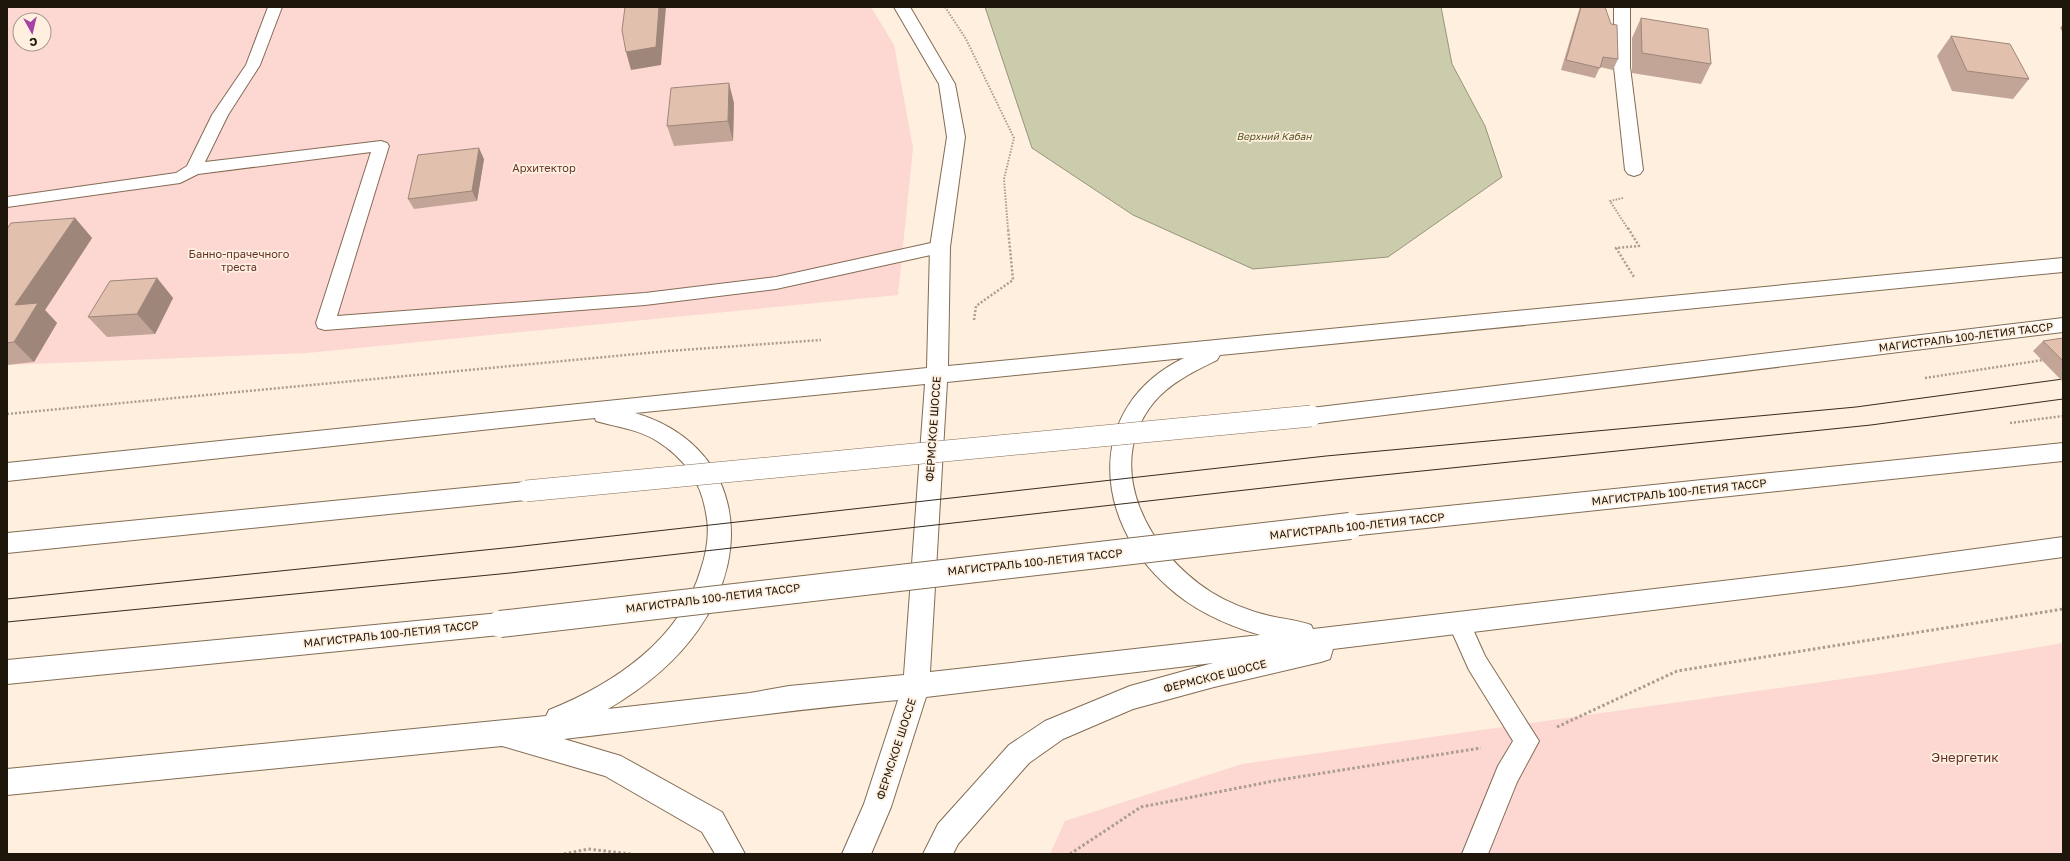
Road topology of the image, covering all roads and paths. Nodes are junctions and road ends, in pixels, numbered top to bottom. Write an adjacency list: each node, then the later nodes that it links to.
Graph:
1 (275, 7): 5 (lane)
2 (902, 7): 8 (main road, ФЕРМСКОЕ ШОССЕ)
3 (945, 7): 12 (path)
4 (1622, 7): 6 (main road)
5 (194, 169): 7 (lane); 8 (lane)
6 (1634, 170): 10 (path)
7 (7, 202)
8 (940, 247): 16 (main road, ФЕРМСКОЕ ШОССЕ)
9 (2063, 265): 14 (main road)
10 (1635, 278)
11 (2063, 325): 24 (main road, МАГИСТРАЛЬ 100-ЛЕТИЯ ТАССР, bridge)
12 (973, 328)
13 (821, 340): 18 (path)
14 (1254, 344): 16 (main road); 29 (main road)
15 (2048, 359): 17 (path)
16 (936, 375): 19 (main road); 31 (main road, ФЕРМСКОЕ ШОССЕ)
17 (1925, 378)
18 (7, 414)
19 (554, 414): 23 (main road); 32 (main road)
20 (2063, 416): 21 (path)
21 (2002, 424)
22 (2063, 452): 30 (main road, МАГИСТРАЛЬ 100-ЛЕТИЯ ТАССР, bridge)
23 (7, 472)
24 (7, 544)
25 (2063, 547): 27 (main road)
26 (2063, 609): 33 (path)
27 (1459, 623): 28 (main road); 33 (lane)
28 (1431, 627): 29 (main road); 39 (main road, ФЕРМСКОЕ ШОССЕ)
29 (1357, 635): 31 (main road)
30 (7, 672)
31 (916, 686): 32 (main road); 38 (main road, ФЕРМСКОЕ ШОССЕ)
32 (500, 734): 34 (main road); 37 (main road)
33 (1526, 740): 40 (path); 41 (lane)
34 (7, 782)
35 (564, 854): 36 (path)
36 (631, 854)
37 (731, 854)
38 (856, 854)
39 (937, 854)
40 (1070, 854)
41 (1475, 854)

